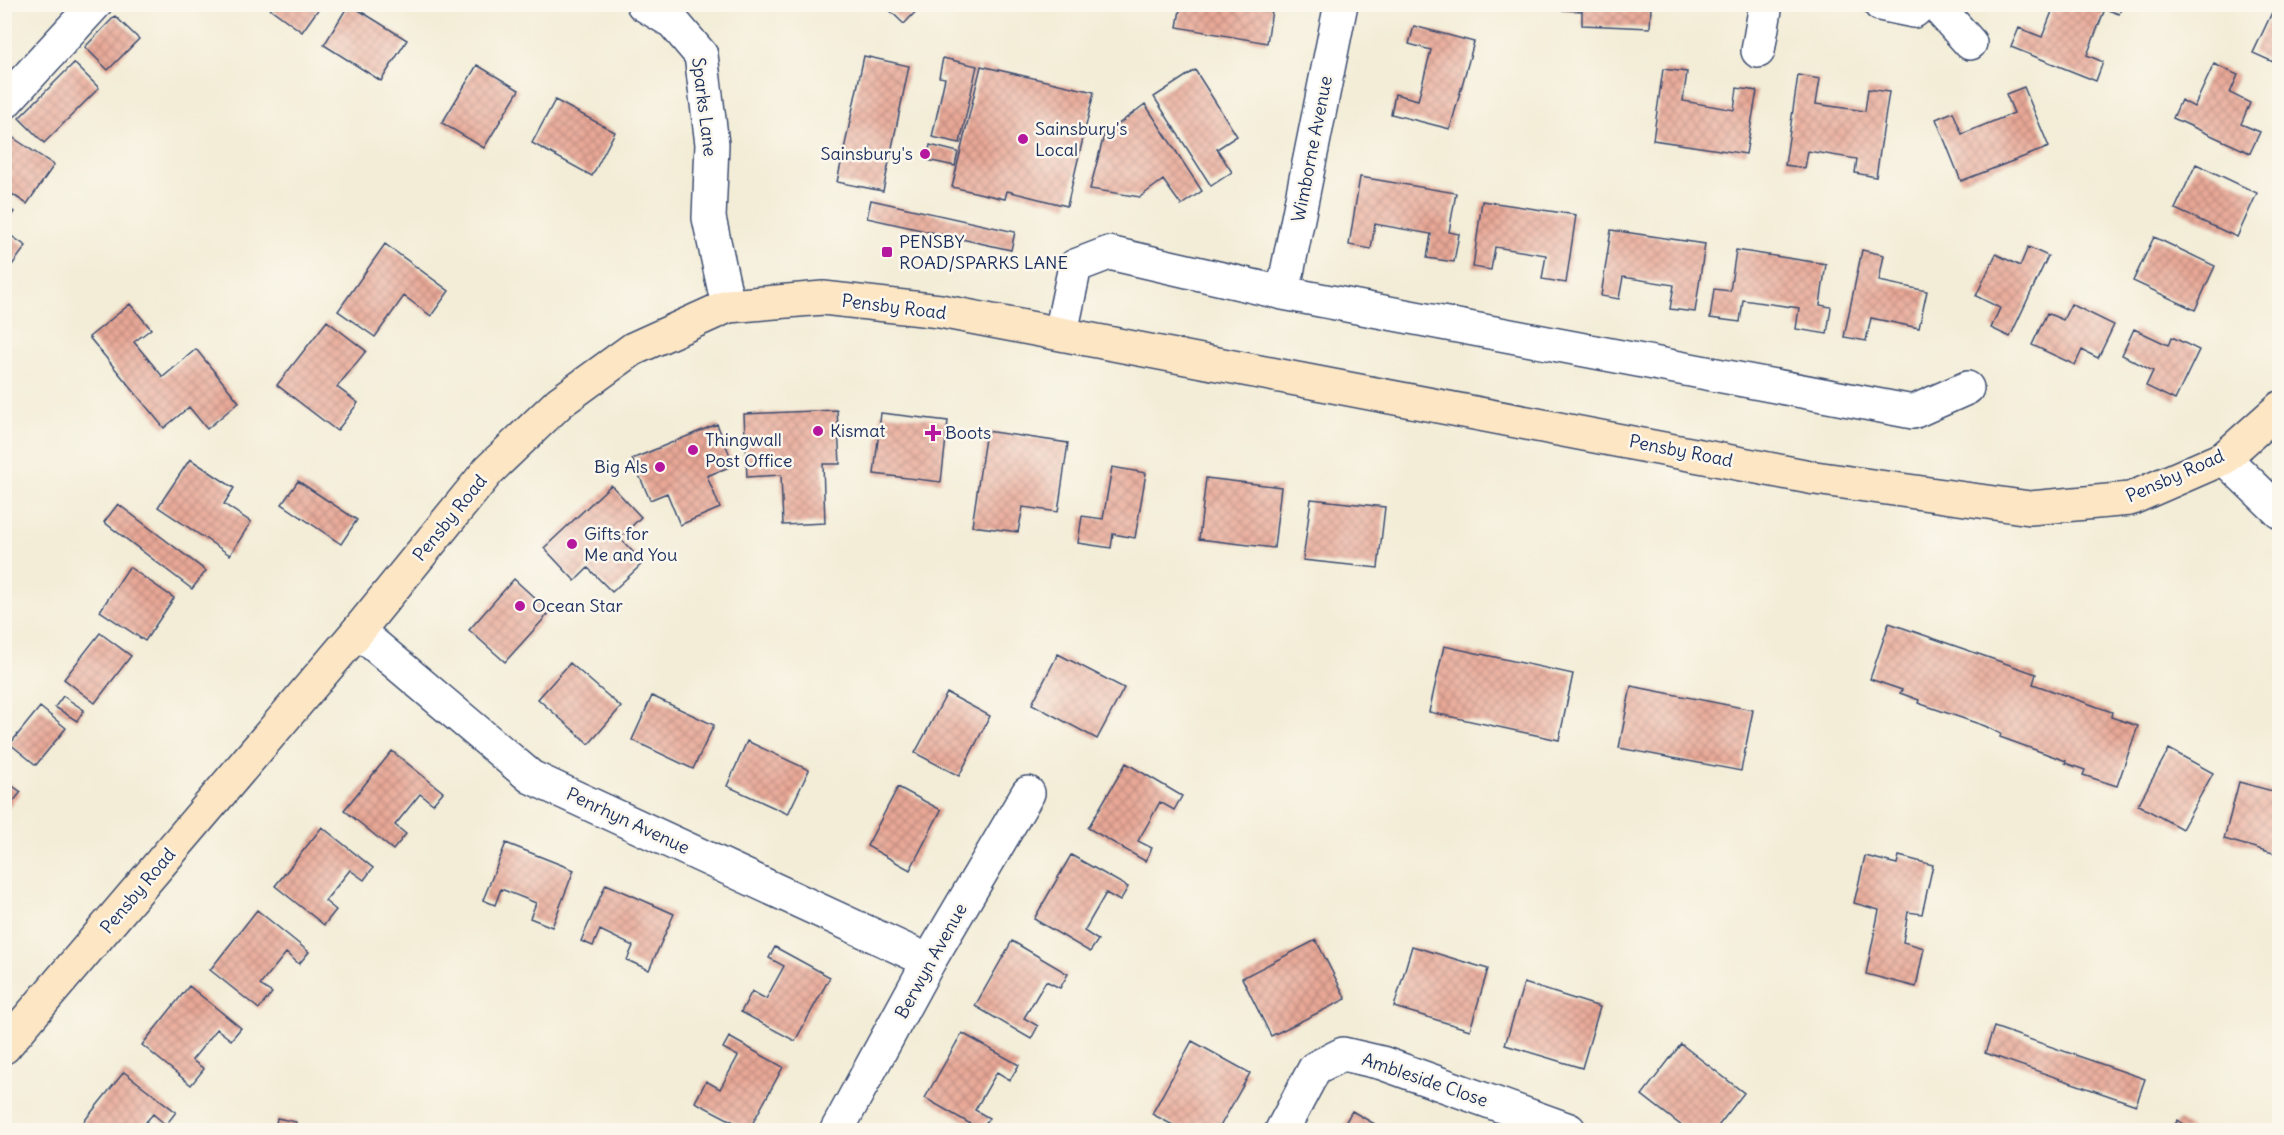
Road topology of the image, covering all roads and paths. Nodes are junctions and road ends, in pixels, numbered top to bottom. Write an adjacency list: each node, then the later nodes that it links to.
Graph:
1 (95, 4): 11 (street)
2 (643, 4): 8 (street, Sparks Lane)
3 (1341, 4): 12 (street, Wimborne Avenue)
4 (1766, 4): 10 (street)
5 (1880, 4): 6 (street)
6 (1922, 4)
7 (1935, 4): 9 (street)
8 (680, 13): 13 (street, Sparks Lane)
9 (1970, 43)
10 (1758, 51)
11 (4, 103)
12 (1283, 293): 14 (street); 15 (street)
13 (728, 306): 14 (main road, Pensby Road); 19 (main road, Pensby Road)
14 (1061, 333): 17 (main road, Pensby Road)
15 (1967, 388)
16 (2280, 408): 17 (main road, Pensby Road)
17 (2224, 458): 18 (street)
18 (2280, 512)
19 (358, 632): 21 (street, Penrhyn Avenue); 22 (main road, Pensby Road)
20 (1028, 793): 21 (street, Berwyn Avenue)
21 (929, 961): 23 (street, Berwyn Avenue)
22 (4, 1047)
23 (837, 1131)
24 (1282, 1131): 25 (street, Ambleside Close)
25 (1569, 1131)

